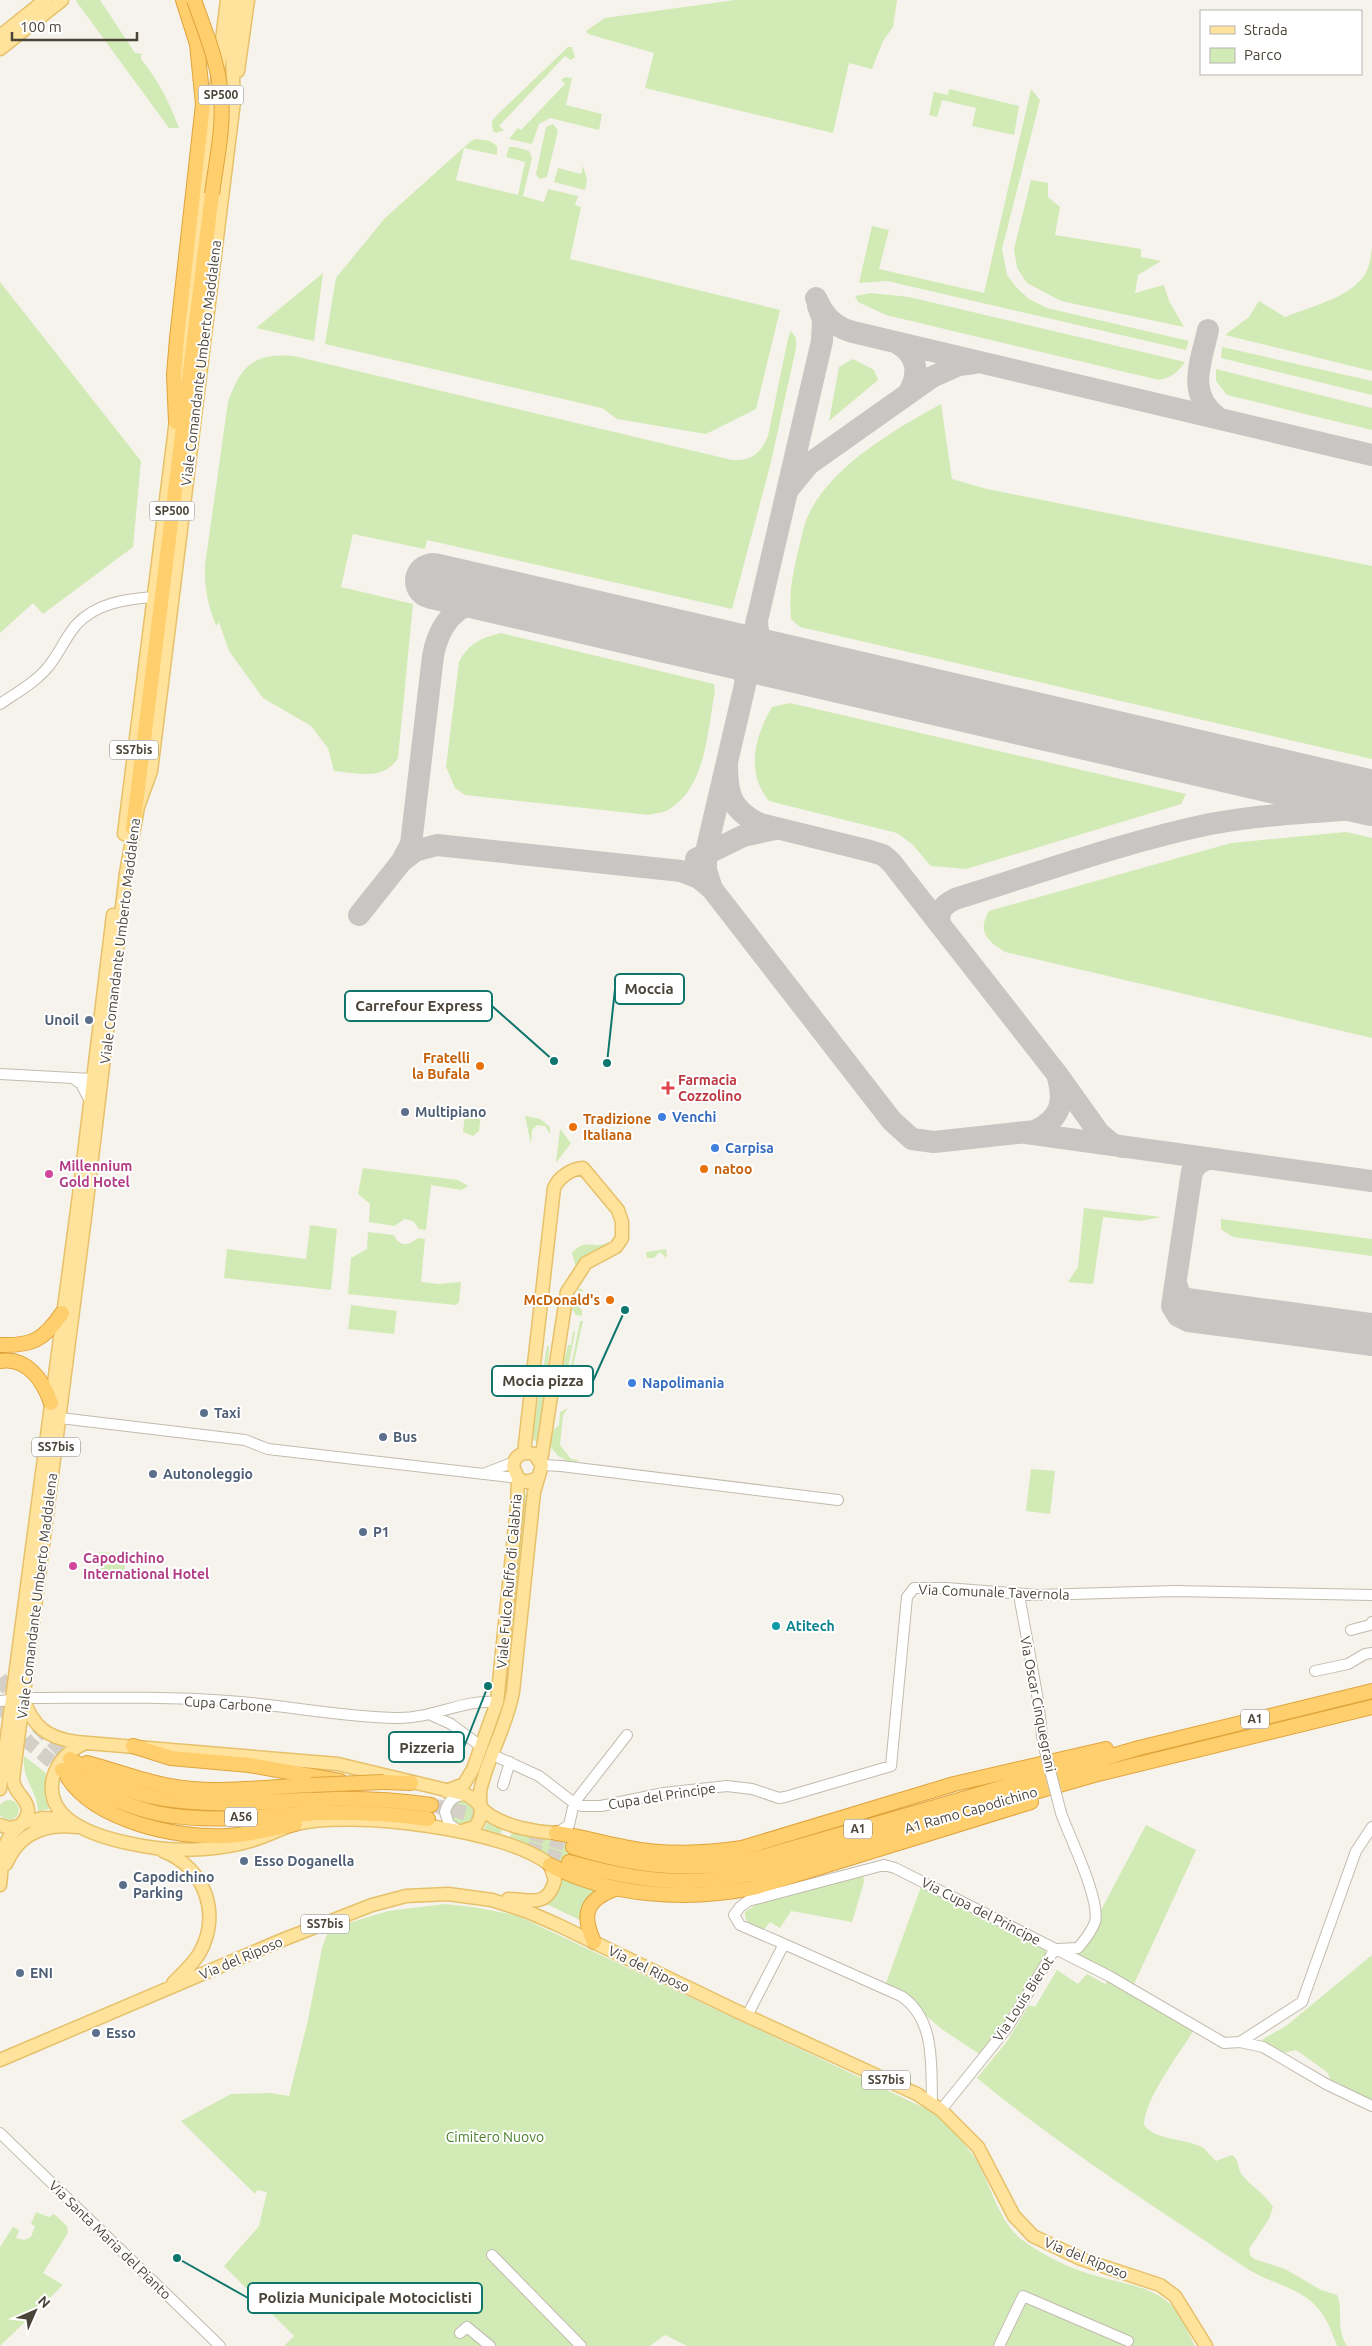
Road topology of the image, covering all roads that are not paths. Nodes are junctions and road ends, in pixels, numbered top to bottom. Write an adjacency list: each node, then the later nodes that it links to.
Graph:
1 (45, 0): 8 (main road)
2 (62, 0): 9 (main road)
3 (183, 0): 11 (highway, SP500)
4 (194, 0): 14 (highway, SP500, bridge)
5 (227, 0): 11 (main road, Viale Comandante Umberto Maddalena / SS7bis)
6 (238, 0): 10 (main road, Viale Comandante Umberto Maddalena / SS7bis)
7 (248, 0): 10 (main road)
8 (0, 36)
9 (0, 49)
10 (234, 88): 14 (main road, Viale Comandante Umberto Maddalena / SS7bis)
11 (176, 422): 12 (main road, Viale Comandante Umberto Maddalena / SS7bis)
12 (154, 597): 13 (street); 17 (main road, Viale Comandante Umberto Maddalena / SS7bis)
13 (0, 704)
14 (133, 828): 17 (main road, Viale Comandante Umberto Maddalena / SS7bis)
15 (0, 1074): 16 (street)
16 (73, 1078): 17 (street); 18 (street)
17 (97, 1079): 18 (main road, Viale Comandante Umberto Maddalena / SS7bis); 19 (main road, Viale Comandante Umberto Maddalena / SS7bis)
18 (89, 1100): 19 (main road, Viale Comandante Umberto Maddalena / SS7bis)
19 (83, 1196): 20 (main road, Viale Comandante Umberto Maddalena / SS7bis); 24 (main road, Viale Comandante Umberto Maddalena / SS7bis)
20 (62, 1313): 21 (highway); 23 (main road, Viale Comandante Umberto Maddalena / SS7bis)
21 (0, 1344)
22 (0, 1361): 23 (highway)
23 (51, 1403): 40 (main road, Viale Comandante Umberto Maddalena / SS7bis)
24 (60, 1418): 28 (street); 39 (main road, Viale Comandante Umberto Maddalena / SS7bis)
25 (524, 1453): 26 (main road); 27 (main road); 27 (main road)
26 (514, 1462): 28 (street); 29 (main road)
27 (541, 1463): 30 (main road); 31 (street)
28 (483, 1474): 29 (street)
29 (518, 1478): 30 (main road); 41 (main road, Viale Fulco Ruffo di Calabria)
30 (538, 1478): 49 (main road, Viale Fulco Ruffo di Calabria)
31 (838, 1500)
32 (1019, 1595): 33 (street, Via Comunale Tavernola); 60 (street, Via Comunale Tavernola); 63 (street, Via Oscar Cinquegrani, bridge)
33 (1372, 1595)
34 (1372, 1622): 35 (street)
35 (1351, 1630)
36 (1372, 1653): 37 (street)
37 (1315, 1671)
38 (1372, 1691): 48 (highway, A1 Ramo Capodichino / A1)
39 (24, 1698): 43 (street, Cupa Carbone); 45 (main road); 57 (main road, Viale Comandante Umberto Maddalena / SS7bis)
40 (5, 1700): 55 (main road, Viale Comandante Umberto Maddalena / SS7bis)
41 (498, 1702): 43 (street, Cupa Carbone); 47 (main road, Viale Fulco Ruffo di Calabria)
42 (1372, 1707): 52 (highway, A1 Ramo Capodichino / A1)
43 (431, 1715): 47 (street)
44 (626, 1735): 61 (street)
45 (85, 1743): 46 (main road); 64 (main road)
46 (133, 1746): 51 (highway, A56); 53 (main road)
47 (482, 1747): 56 (main road, Viale Fulco Ruffo di Calabria)
48 (1139, 1748): 73 (highway); 74 (highway, A1 Ramo Capodichino / A1)
49 (493, 1755): 50 (street); 62 (main road, Viale Fulco Ruffo di Calabria)
50 (510, 1762): 54 (street); 61 (street)
51 (65, 1767): 53 (highway, bridge); 65 (highway, A56); 66 (highway)
52 (1094, 1775): 77 (highway, A1 Ramo Capodichino / A1); 80 (highway)
53 (411, 1783): 56 (main road)
54 (503, 1785)
55 (0, 1789)
56 (444, 1791): 59 (main road)
57 (18, 1794): 58 (main road); 68 (main road, Viale Comandante Umberto Maddalena / SS7bis)
58 (0, 1795)
59 (467, 1795): 62 (main road); 72 (street)
60 (779, 1798): 61 (street, Cupa del Principe)
61 (574, 1803): 73 (street)
62 (480, 1806): 69 (main road); 72 (main road, Viale Fulco Ruffo di Calabria)
63 (1061, 1813): 84 (street, Via Louis Bierot)
64 (67, 1819): 68 (main road); 71 (main road)
65 (428, 1819)
66 (295, 1824): 72 (main road); 76 (main road)
67 (0, 1825): 68 (main road)
68 (20, 1825): 79 (main road, Viale Comandante Umberto Maddalena / SS7bis)
69 (519, 1826): 73 (main road); 75 (main road)
70 (1372, 1827): 87 (street)
71 (82, 1828): 76 (main road); 79 (main road)
72 (459, 1831): 75 (main road)
73 (556, 1833)
74 (573, 1847)
75 (514, 1848): 78 (main road)
76 (159, 1849): 85 (main road)
77 (569, 1862)
78 (550, 1865): 80 (highway); 81 (main road)
79 (1, 1879)
80 (616, 1889): 82 (highway)
81 (492, 1900): 82 (main road, Via del Riposo / SS7bis); 85 (main road, Via del Riposo / SS7bis)
82 (594, 1942): 86 (main road, Via del Riposo / SS7bis)
83 (784, 1944): 84 (street, Via Cupa del Principe); 86 (street); 90 (street)
84 (1057, 1949): 87 (street, Via Cupa del Principe); 90 (street, Via Louis Bierot)
85 (166, 1989): 88 (main road, Via del Riposo)
86 (747, 2016): 90 (main road, Via del Riposo / SS7bis)
87 (1240, 2042): 89 (street, Via Cupa del Principe)
88 (0, 2060)
89 (1372, 2106)
90 (937, 2107): 99 (main road, Via del Riposo / SS7bis)
91 (0, 2133): 95 (street, Via Santa Maria del Pianto)
92 (492, 2255): 97 (street)
93 (460, 2333): 96 (street)
94 (1128, 2341): 98 (street)
95 (220, 2346)
96 (490, 2346)
97 (581, 2346)
98 (999, 2346)
99 (1206, 2346)

